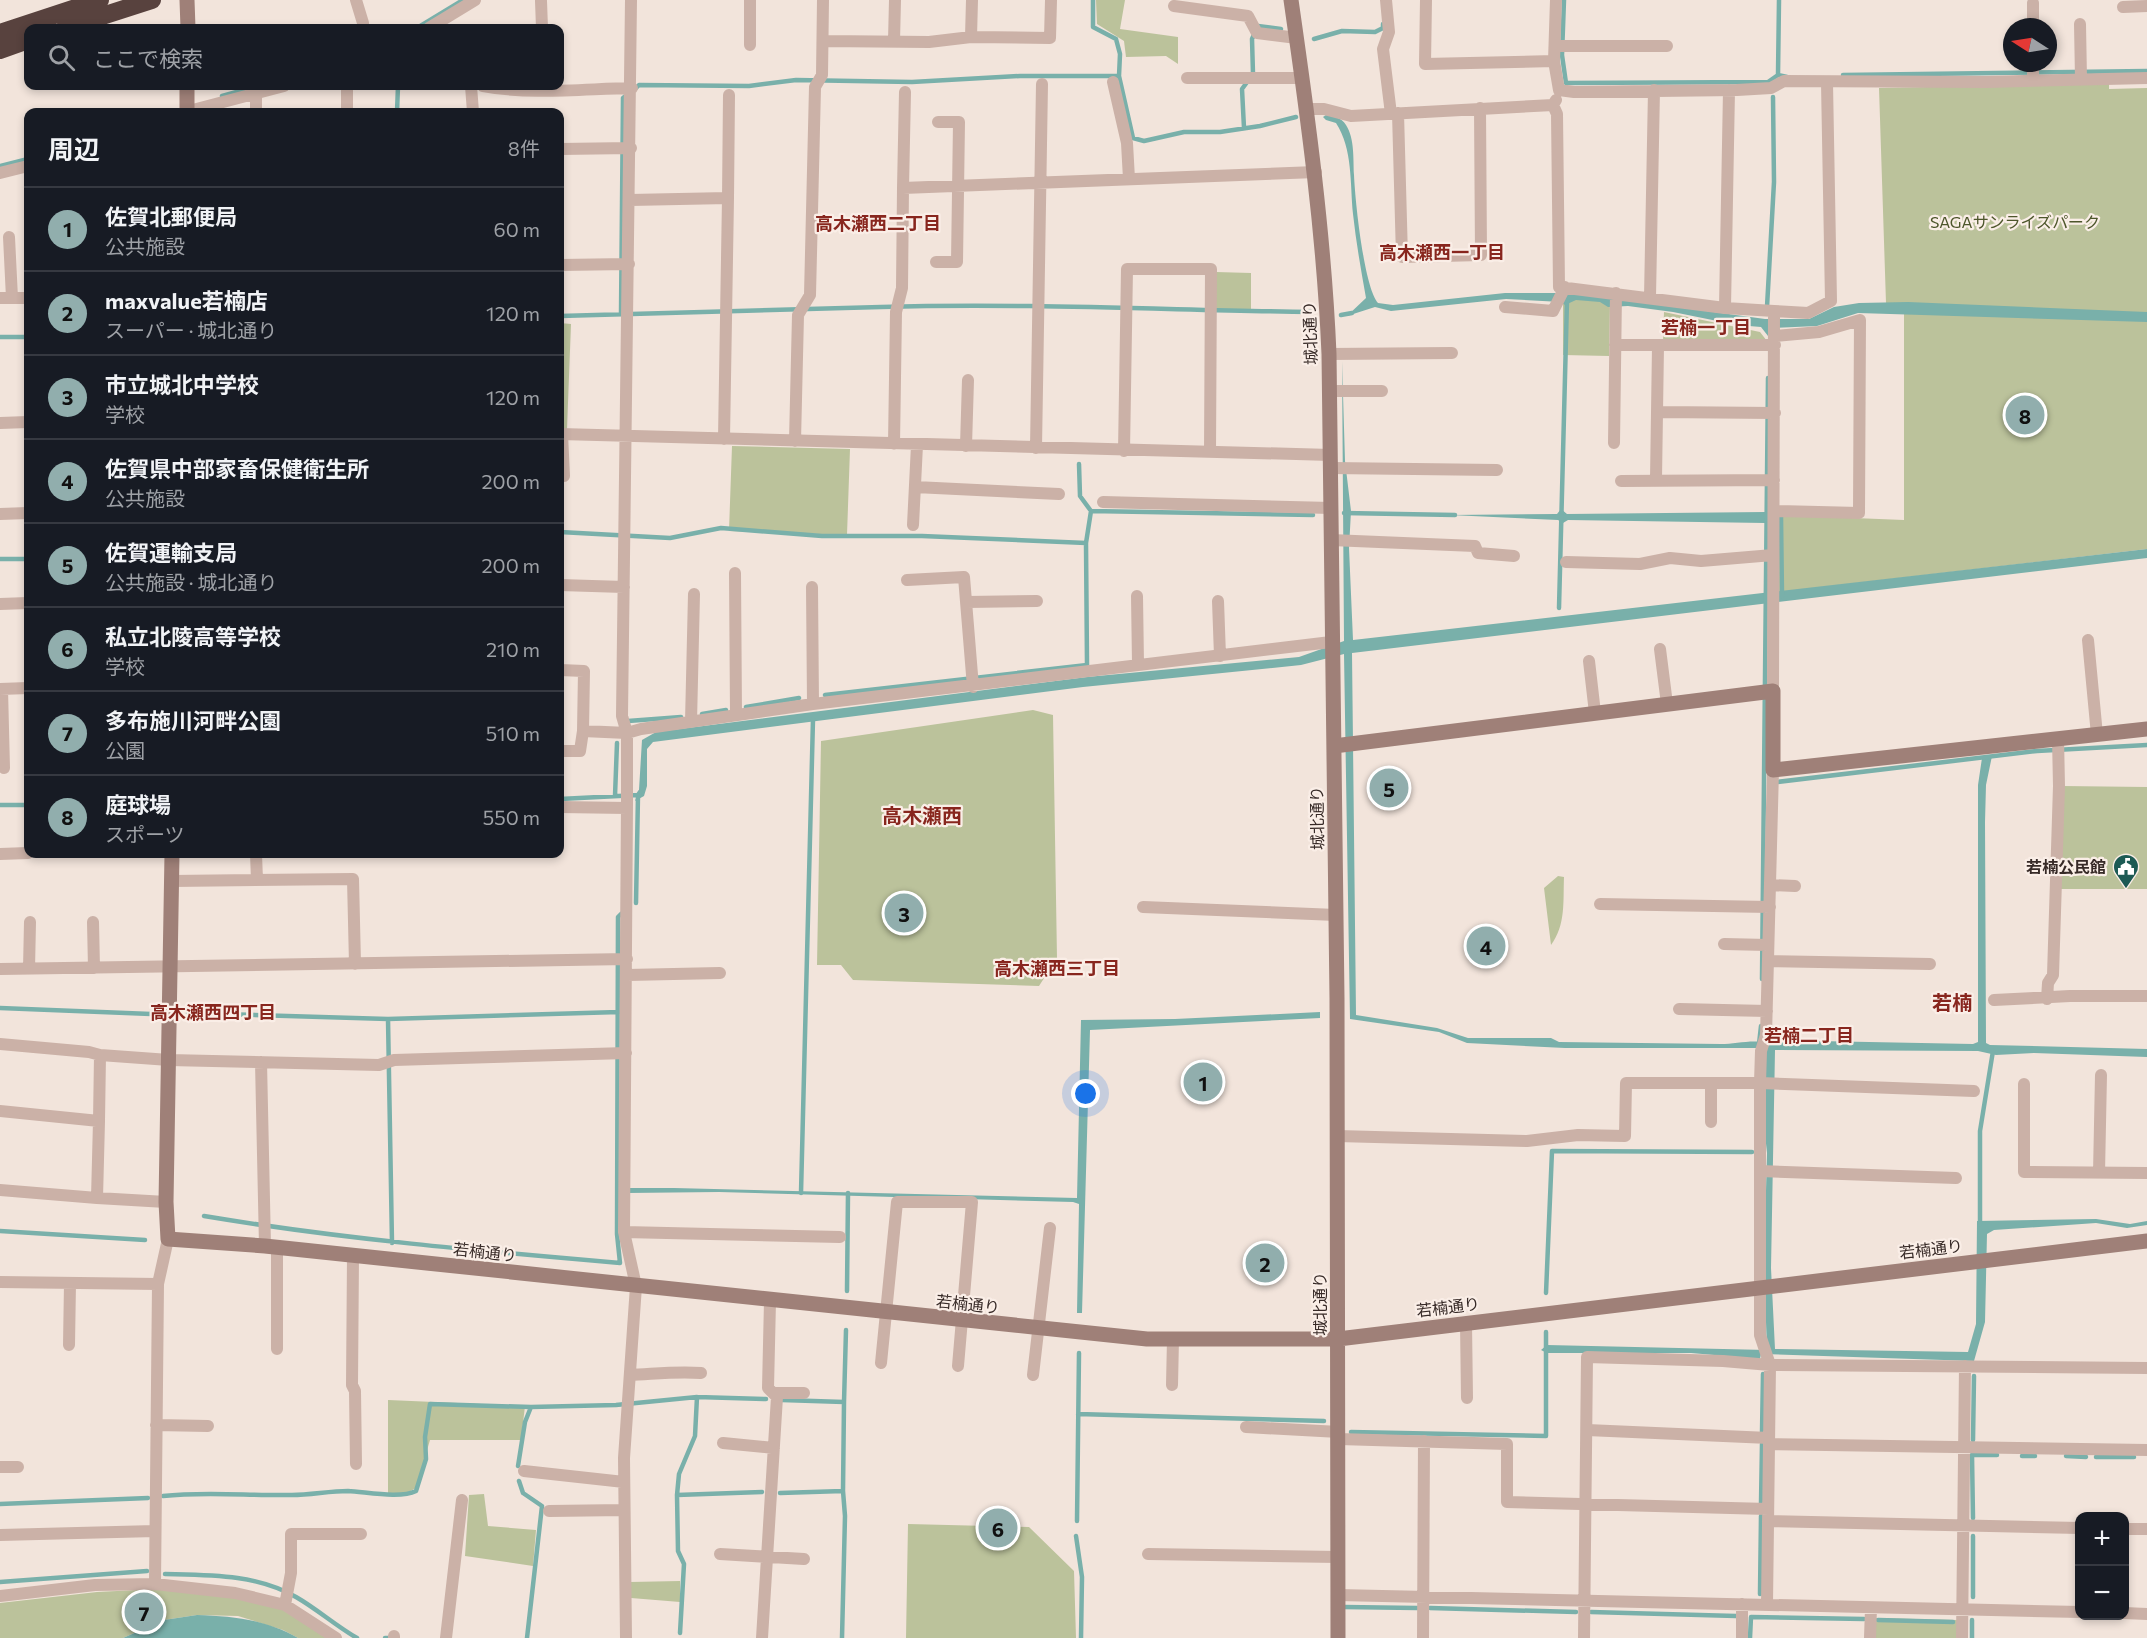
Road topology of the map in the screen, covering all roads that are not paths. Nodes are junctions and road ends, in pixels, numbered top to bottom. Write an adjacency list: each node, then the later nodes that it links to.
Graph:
1 (100, 0): 23 (highway)
2 (152, 0): 24 (highway)
3 (187, 0): 25 (street)
4 (356, 0): 22 (street)
5 (475, 0): 26 (street)
6 (631, 0): 58 (street)
7 (750, 0): 36 (street)
8 (823, 0): 34 (street)
9 (895, 0): 35 (street)
10 (972, 0): 31 (street)
11 (1051, 0): 31 (street)
12 (1292, 0): 32 (street, 城北通り)
13 (1386, 0): 70 (street)
14 (1426, 0): 40 (street)
15 (1556, 0): 37 (street)
16 (541, 1): 27 (street)
17 (2033, 3): 21 (street)
18 (1174, 6): 32 (street)
19 (2123, 6): 20 (street)
20 (2147, 6)
21 (2033, 18)
22 (363, 23)
23 (27, 24)
24 (77, 24)
25 (188, 24)
26 (436, 24)
27 (542, 24)
28 (2080, 24): 43 (street)
29 (24, 25): 30 (highway)
30 (0, 33)
31 (971, 37): 35 (street)
32 (1297, 38): 45 (street, 城北通り)
33 (24, 41): 39 (highway)
34 (823, 41): 35 (street); 110 (street)
35 (894, 41)
36 (750, 45)
37 (1561, 46): 38 (street); 40 (street)
38 (1667, 46)
39 (0, 50)
40 (1554, 61): 55 (street)
41 (2016, 72): 48 (street)
42 (2049, 72): 43 (street)
43 (2081, 74): 46 (street)
44 (1187, 78): 45 (street)
45 (1303, 78): 69 (street, 城北通り)
46 (2147, 78)
47 (1113, 82): 77 (street)
48 (1827, 83): 57 (street); 94 (street)
49 (1042, 84): 78 (street)
50 (564, 89): 58 (street)
51 (187, 90): 63 (street)
52 (268, 90): 60 (street)
53 (347, 90): 66 (street)
54 (471, 90): 67 (street)
55 (1559, 90): 56 (street); 62 (street)
56 (1653, 90): 57 (street); 89 (street)
57 (1729, 90): 93 (street)
58 (632, 92): 72 (street)
59 (905, 92): 80 (street)
60 (256, 93): 64 (street); 65 (street)
61 (729, 95): 81 (street)
62 (1554, 105): 68 (street); 87 (street)
63 (186, 108)
64 (201, 108)
65 (256, 108)
66 (347, 108)
67 (473, 108)
68 (1480, 108): 70 (street); 70 (street)
69 (1307, 109): 70 (street); 75 (street, 城北通り)
70 (1395, 113)
71 (938, 122): 79 (street)
72 (625, 148): 73 (street); 82 (street)
73 (564, 149)
74 (24, 167): 76 (street)
75 (1316, 172): 77 (street); 99 (street, 城北通り)
76 (0, 173)
77 (1129, 179): 78 (street)
78 (1041, 182): 79 (street); 115 (street)
79 (959, 186): 80 (street); 84 (street)
80 (903, 188): 112 (street)
81 (728, 198): 82 (street); 109 (street)
82 (630, 200): 85 (street)
83 (9, 237): 90 (street)
84 (936, 262)
85 (624, 264): 86 (street); 108 (street)
86 (564, 265)
87 (1563, 290): 88 (street); 92 (street)
88 (1616, 293): 89 (street); 96 (street)
89 (1650, 297): 93 (street)
90 (6, 298): 91 (street)
91 (24, 298)
92 (1505, 307)
93 (1725, 308): 94 (street)
94 (1774, 311): 95 (street)
95 (1771, 342): 97 (street); 104 (street); 129 (street)
96 (1615, 345): 97 (street); 111 (street)
97 (1658, 346): 103 (street)
98 (1452, 353): 99 (street)
99 (1329, 354): 101 (street, 城北通り)
100 (968, 380): 114 (street)
101 (1338, 391): 102 (street); 118 (street, 城北通り)
102 (1382, 391)
103 (1658, 412): 104 (street); 120 (street)
104 (1769, 413): 121 (street)
105 (24, 422): 106 (street)
106 (0, 423)
107 (564, 434): 108 (street)
108 (626, 436): 109 (street); 138 (street)
109 (724, 439): 110 (street)
110 (795, 441): 112 (street)
111 (1614, 443)
112 (894, 444): 113 (street)
113 (916, 445): 114 (street); 123 (street)
114 (966, 446): 115 (street)
115 (1036, 448): 116 (street)
116 (1124, 451): 117 (street); 117 (street)
117 (1210, 452): 118 (street)
118 (1338, 465): 119 (street); 126 (street, 城北通り)
119 (1497, 470)
120 (1656, 479): 121 (street); 122 (street)
121 (1768, 480): 129 (street)
122 (1621, 481)
123 (915, 487): 124 (street); 130 (street)
124 (1059, 494)
125 (1103, 502): 126 (street)
126 (1331, 508): 131 (street, 城北通り)
127 (24, 513): 128 (street)
128 (0, 514)
129 (1774, 518): 132 (street)
130 (913, 525)
131 (1336, 540): 133 (street); 148 (street, 城北通り)
132 (1773, 555): 134 (street); 157 (street)
133 (1514, 556)
134 (1566, 562)
135 (735, 573): 161 (street)
136 (908, 580): 144 (street)
137 (564, 585): 138 (street)
138 (624, 587): 165 (street)
139 (812, 587): 158 (street)
140 (694, 594): 162 (street)
141 (1137, 596): 152 (street)
142 (1037, 601): 144 (street)
143 (1218, 601): 150 (street)
144 (966, 602): 154 (street)
145 (24, 603): 146 (street)
146 (0, 604)
147 (2088, 640): 166 (street)
148 (1331, 642): 150 (street); 167 (street, 城北通り)
149 (1660, 649): 159 (street)
150 (1220, 656): 152 (street)
151 (1589, 661): 160 (street)
152 (1138, 664): 154 (street)
153 (564, 670): 164 (street)
154 (973, 687): 158 (street)
155 (24, 688): 156 (street)
156 (1, 689): 170 (street)
157 (1767, 692): 159 (street); 171 (street)
158 (813, 704): 161 (street)
159 (1667, 705): 160 (street)
160 (1595, 713): 167 (street)
161 (736, 715): 162 (street)
162 (691, 722): 165 (street)
163 (2147, 729): 166 (street)
164 (583, 731): 165 (street); 169 (street)
165 (627, 733): 172 (street)
166 (2097, 735): 168 (street)
167 (1345, 745): 185 (street, 城北通り)
168 (2058, 747): 171 (street); 201 (street)
169 (564, 751)
170 (4, 768)
171 (1773, 770): 180 (street)
172 (627, 800): 173 (street); 190 (street)
173 (564, 807)
174 (24, 853): 175 (street)
175 (0, 854)
176 (172, 858): 179 (street)
177 (256, 858): 178 (street)
178 (257, 880): 179 (street); 192 (street)
179 (172, 881): 194 (street)
180 (1770, 885): 181 (street); 184 (street)
181 (1795, 886)
182 (1600, 904): 184 (street)
183 (1143, 907): 185 (street)
184 (1763, 907): 189 (street)
185 (1336, 915): 218 (street, 城北通り)
186 (30, 922): 197 (street)
187 (93, 922): 195 (street)
188 (1724, 944): 189 (street)
189 (1763, 945): 191 (street)
190 (620, 960): 192 (street); 199 (street)
191 (1768, 961): 193 (street); 204 (street)
192 (355, 964): 194 (street)
193 (1930, 964)
194 (170, 967): 195 (street); 208 (street)
195 (94, 968): 197 (street)
196 (0, 969): 197 (street)
197 (29, 969)
198 (720, 973): 199 (street)
199 (627, 975): 206 (street)
200 (2147, 996): 201 (street)
201 (2046, 999): 202 (street)
202 (1994, 1000)
203 (1679, 1009): 204 (street)
204 (1761, 1011): 212 (street)
205 (0, 1044): 207 (street)
206 (621, 1053): 209 (street); 227 (street)
207 (100, 1055): 208 (street); 216 (street)
208 (169, 1060): 209 (street); 225 (street)
209 (261, 1062): 228 (street)
210 (2101, 1075): 220 (street)
211 (1711, 1083): 212 (street); 217 (street); 218 (street)
212 (1760, 1083): 214 (street); 219 (street)
213 (2024, 1084): 220 (street)
214 (1974, 1091)
215 (0, 1111): 216 (street)
216 (99, 1121): 224 (street)
217 (1711, 1122)
218 (1337, 1136): 244 (street, 城北通り)
219 (1760, 1171): 222 (street); 237 (street)
220 (2099, 1173): 221 (street)
221 (2147, 1173)
222 (1956, 1178)
223 (0, 1190): 224 (street)
224 (97, 1198): 225 (street)
225 (166, 1202): 230 (street)
226 (1050, 1228): 242 (street)
227 (624, 1232): 229 (street); 236 (street)
228 (268, 1237): 230 (street, 若楠通り); 232 (street, 若楠通り); 246 (street)
229 (840, 1237)
230 (168, 1239): 235 (street)
231 (2147, 1241): 237 (street, 若楠通り)
232 (353, 1256): 236 (street, 若楠通り); 270 (street)
233 (0, 1282): 234 (street)
234 (70, 1283): 235 (street); 245 (street)
235 (158, 1284): 259 (street)
236 (636, 1286): 238 (street, 若楠通り); 253 (street)
237 (1759, 1287): 241 (street, 若楠通り); 247 (street)
238 (770, 1301): 239 (street, 若楠通り); 256 (street)
239 (884, 1313): 240 (street, 若楠通り); 240 (street); 248 (street)
240 (962, 1321): 242 (street, 若楠通り); 249 (street)
241 (1466, 1323): 244 (street, 若楠通り); 258 (street)
242 (1038, 1329): 243 (street, 若楠通り); 254 (street)
243 (1173, 1340): 244 (street, 若楠通り); 255 (street)
244 (1338, 1340): 263 (street, 城北通り)
245 (69, 1345)
246 (277, 1349)
247 (1766, 1357): 250 (street); 262 (street); 265 (street)
248 (881, 1363)
249 (958, 1366)
250 (1965, 1366): 251 (street); 267 (street)
251 (2147, 1368)
252 (701, 1373): 253 (street)
253 (630, 1375): 274 (street)
254 (1033, 1375)
255 (1172, 1385)
256 (775, 1393): 257 (street); 268 (street)
257 (804, 1393)
258 (1467, 1398)
259 (156, 1425): 260 (street); 284 (street)
260 (208, 1426)
261 (1246, 1428): 263 (street)
262 (1587, 1430): 265 (street); 276 (street)
263 (1339, 1436): 264 (street); 290 (street, 城北通り)
264 (1424, 1441): 276 (street); 296 (street)
265 (1769, 1441): 267 (street); 279 (street)
266 (723, 1443): 268 (street)
267 (1964, 1447): 269 (street); 280 (street)
268 (774, 1448): 289 (street)
269 (2147, 1450)
270 (356, 1464)
271 (0, 1467): 272 (street)
272 (18, 1467)
273 (524, 1471): 274 (street)
274 (619, 1482): 277 (street)
275 (462, 1500): 306 (street)
276 (1587, 1506): 279 (street); 297 (street)
277 (624, 1510): 278 (street); 307 (street)
278 (549, 1511)
279 (1768, 1515): 280 (street); 299 (street)
280 (1963, 1527): 281 (street); 301 (street)
281 (2075, 1528)
282 (2129, 1529): 283 (street)
283 (2147, 1529)
284 (155, 1531): 286 (street); 292 (street)
285 (361, 1534): 295 (street)
286 (0, 1535)
287 (720, 1554): 289 (street)
288 (1148, 1554): 290 (street)
289 (767, 1557): 291 (street); 309 (street)
290 (1338, 1557): 293 (street, 城北通り)
291 (804, 1559)
292 (155, 1584): 294 (street); 295 (street)
293 (1338, 1595): 296 (street); 310 (street, 城北通り)
294 (0, 1596)
295 (287, 1596): 305 (street)
296 (1424, 1596): 297 (street); 311 (street)
297 (1585, 1599): 298 (street); 312 (street)
298 (1742, 1604): 299 (street); 313 (street)
299 (1767, 1604): 300 (street)
300 (1871, 1608): 301 (street); 314 (street)
301 (1962, 1610): 302 (street); 315 (street)
302 (2075, 1612)
303 (2129, 1613): 304 (street)
304 (2147, 1614)
305 (336, 1638)
306 (446, 1638)
307 (626, 1638): 308 (street)
308 (631, 1638)
309 (762, 1638)
310 (1338, 1638)
311 (1424, 1638)
312 (1584, 1638)
313 (1742, 1638)
314 (1870, 1638)
315 (1962, 1638)

